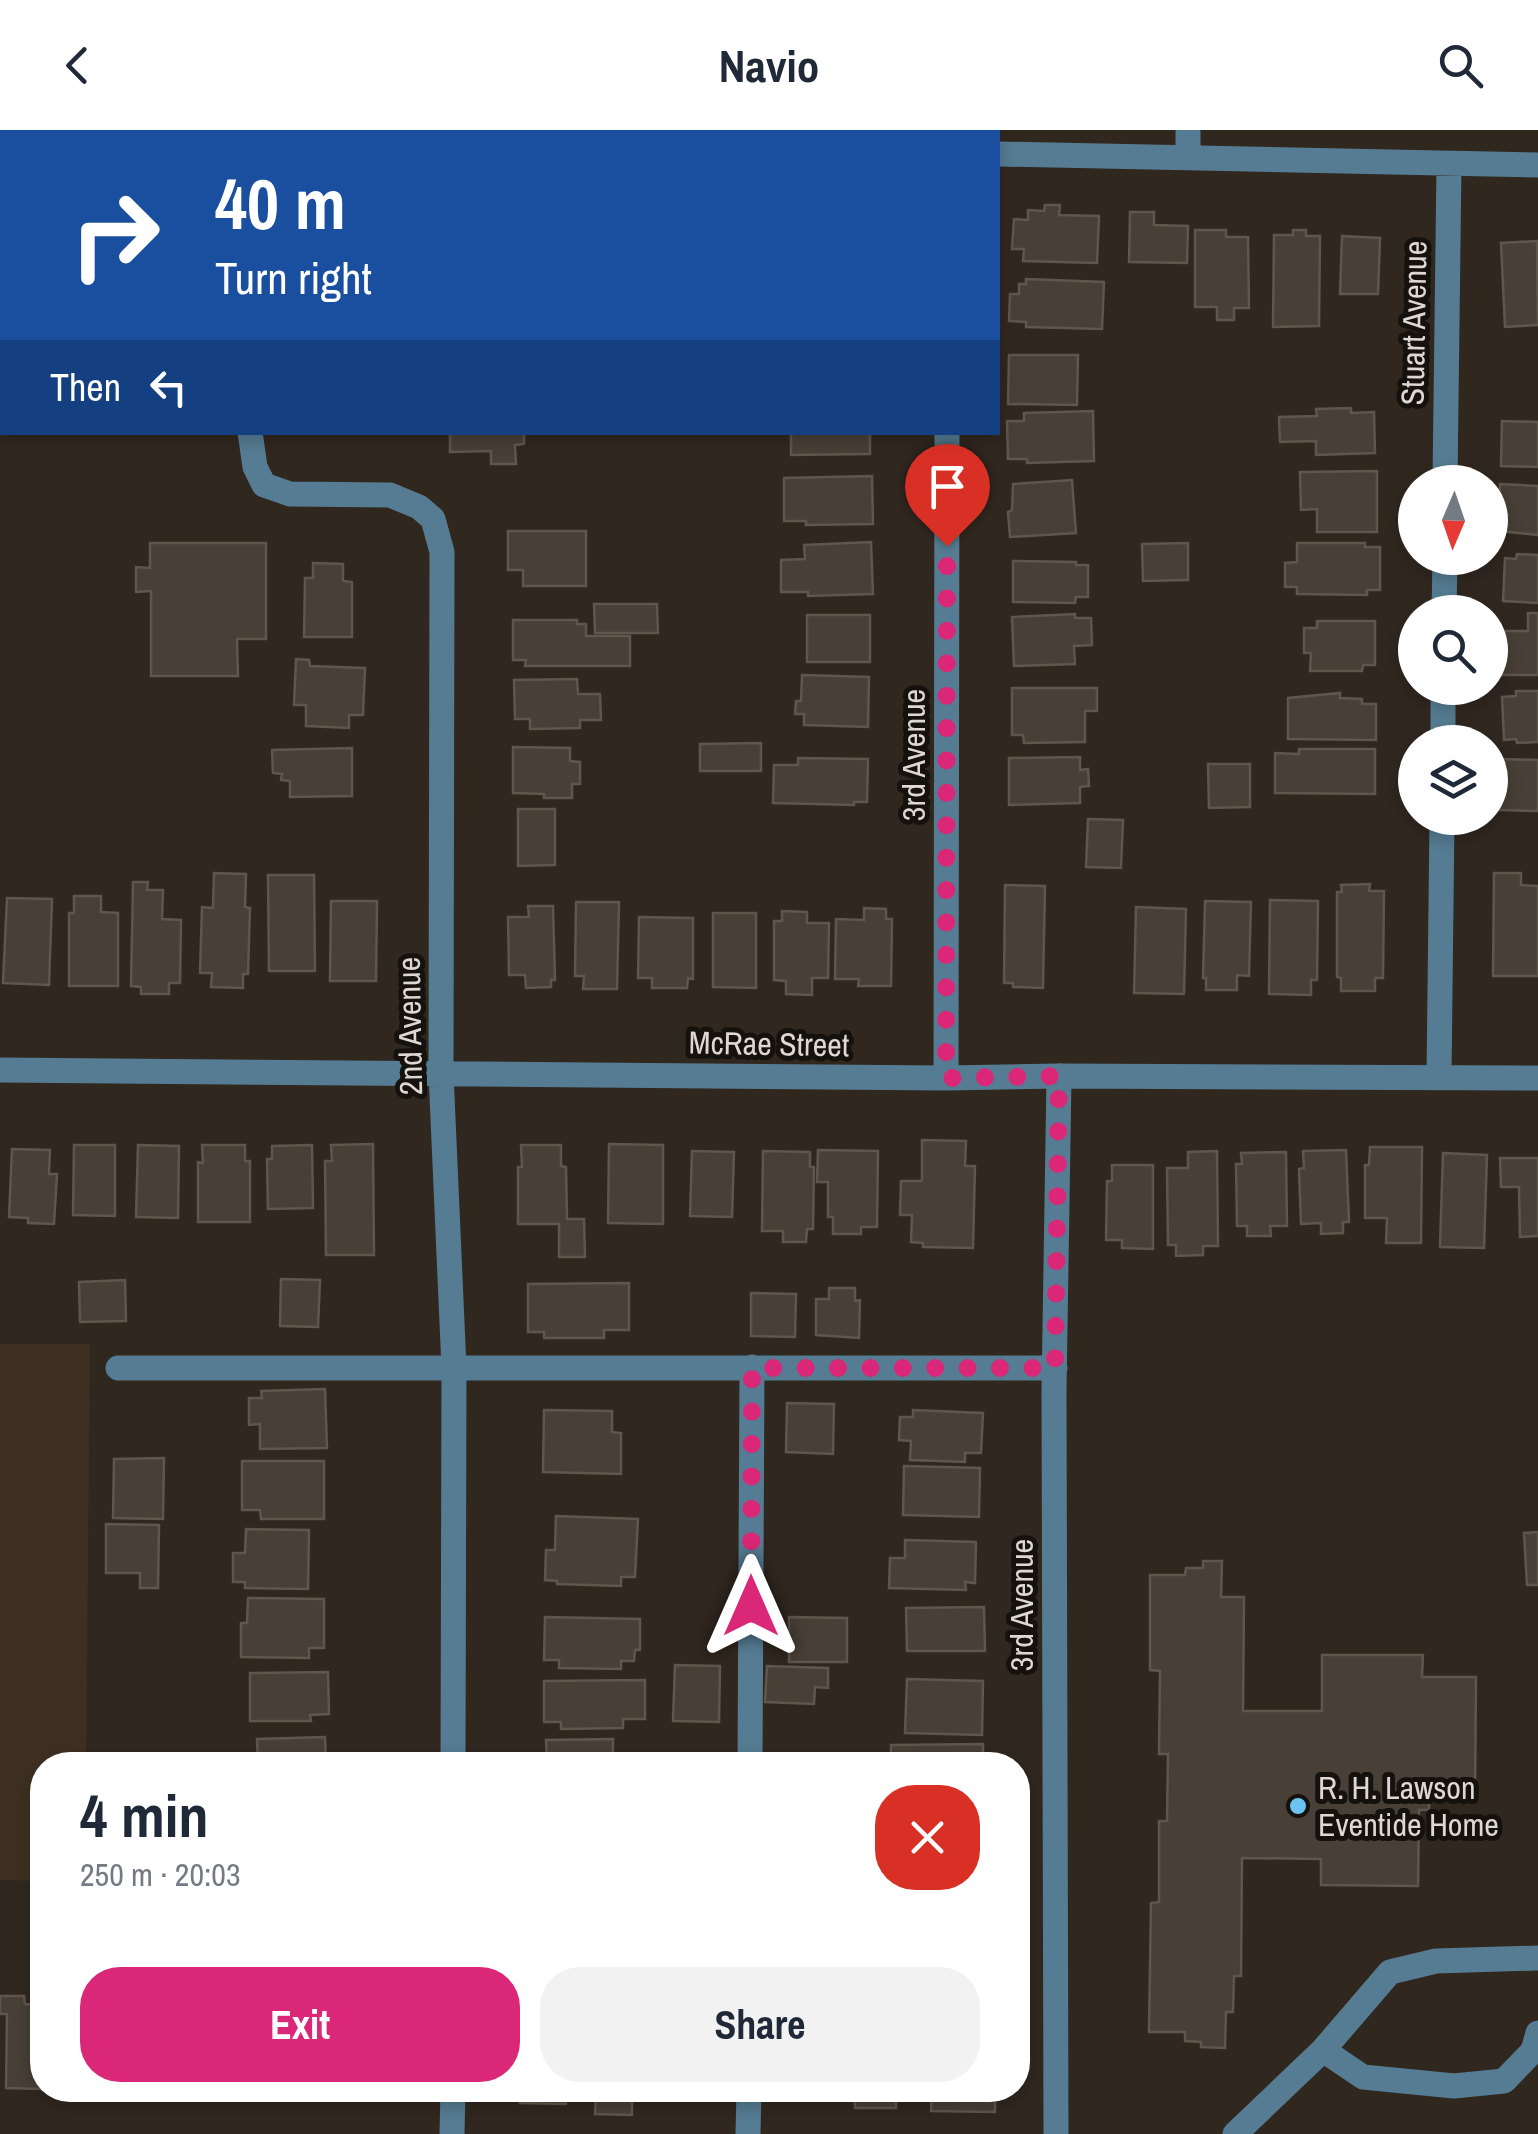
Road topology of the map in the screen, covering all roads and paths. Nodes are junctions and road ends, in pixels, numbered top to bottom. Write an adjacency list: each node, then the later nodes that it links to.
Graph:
1 (1188, 130): 3 (street)
2 (1000, 154): 3 (street)
3 (1188, 158): 4 (street)
4 (1449, 164): 5 (street); 8 (street, Stuart Avenue)
5 (1538, 165)
6 (250, 435): 11 (street, 2nd Avenue)
7 (947, 435): 14 (street, 3rd Avenue)
8 (1445, 465)
9 (1442, 835): 13 (street)
10 (0, 1070): 11 (street, McRae Street)
11 (442, 1072): 14 (street, McRae Street); 17 (street, 2nd Avenue)
12 (1059, 1076): 13 (street, McRae Street); 14 (street, McRae Street); 19 (street, 3rd Avenue)
13 (1439, 1077): 15 (street, McRae Street)
14 (946, 1078)
15 (1538, 1078)
16 (118, 1368): 17 (street)
17 (454, 1368): 18 (street); 20 (street, 2nd Avenue)
18 (752, 1368): 19 (street); 21 (street)
19 (1055, 1368): 29 (street, 3rd Avenue)
20 (453, 1752)
21 (750, 1752)
22 (1538, 1958): 24 (street)
23 (1538, 2033): 24 (street)
24 (1323, 2050): 30 (street)
25 (452, 2102): 27 (street)
26 (749, 2102): 28 (street)
27 (452, 2134)
28 (748, 2134)
29 (1056, 2134)
30 (1235, 2134)

